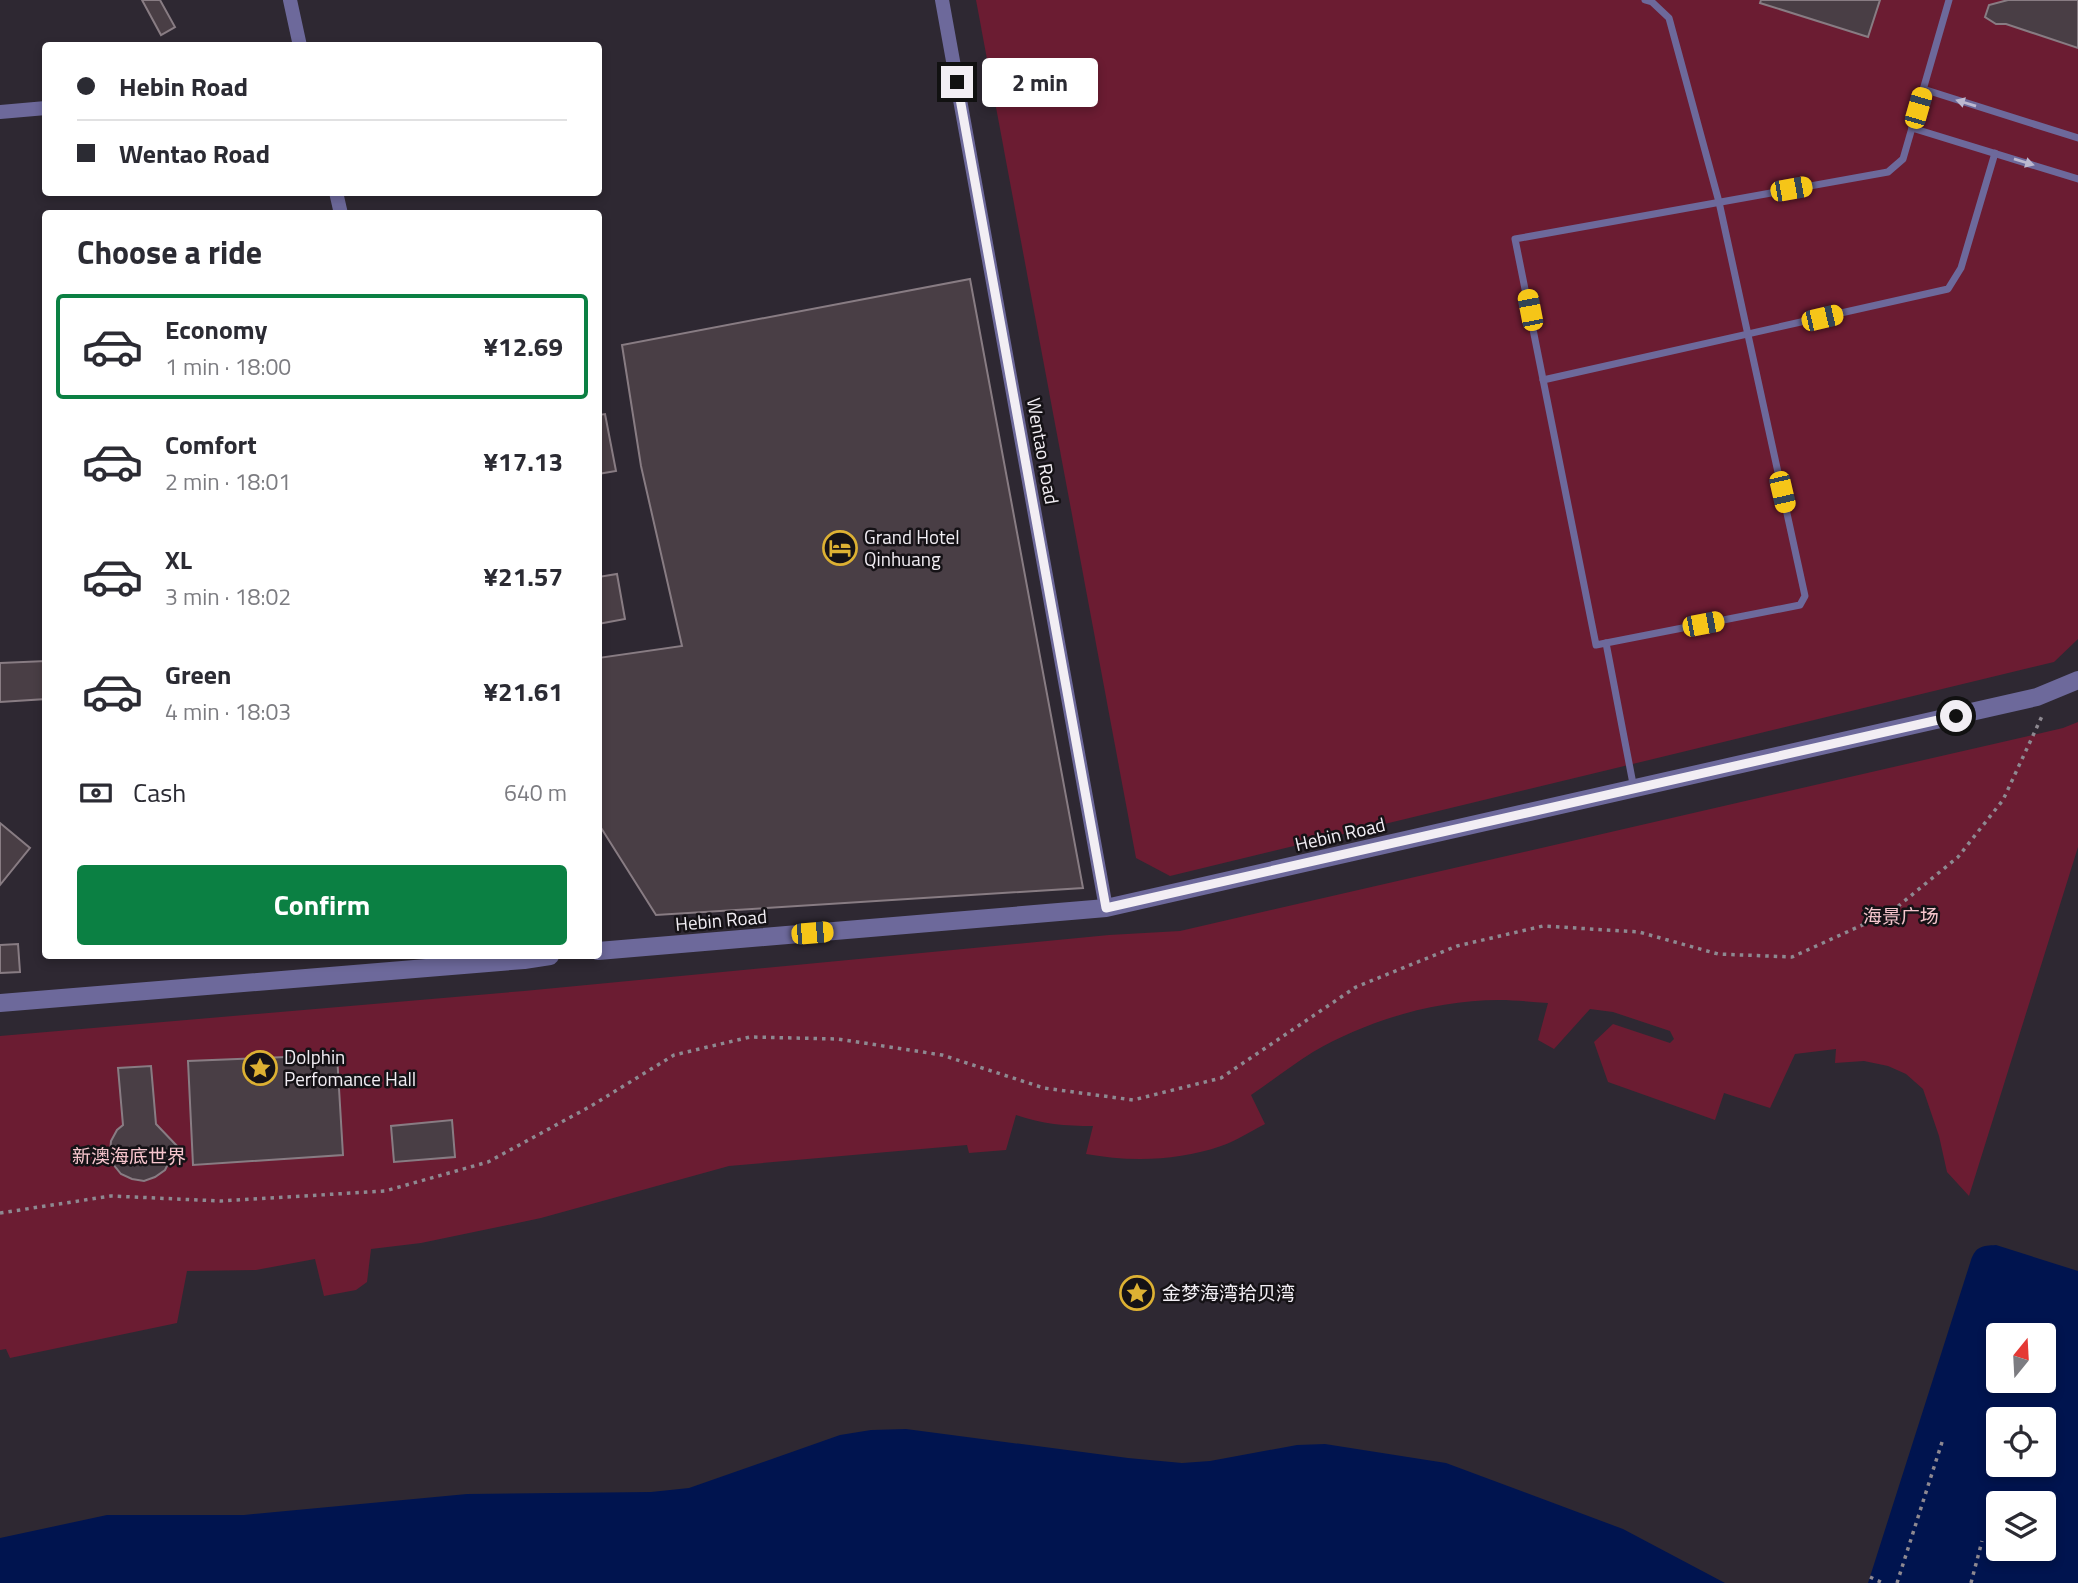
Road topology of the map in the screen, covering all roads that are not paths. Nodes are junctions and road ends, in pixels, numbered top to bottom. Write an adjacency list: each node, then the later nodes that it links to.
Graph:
1 (290, 0): 5 (street)
2 (942, 0): 19 (street, Wentao Road)
3 (1645, 0): 13 (lane)
4 (1949, 0): 6 (lane)
5 (299, 42)
6 (1923, 89): 9 (lane); 10 (lane, one-way to 6)
7 (42, 108): 8 (street)
8 (0, 112)
9 (1912, 128): 11 (lane); 13 (lane)
10 (2078, 138)
11 (1995, 153): 12 (lane, one-way to 12); 14 (lane)
12 (2078, 179)
13 (1719, 202): 14 (lane); 15 (lane)
14 (1746, 335): 15 (lane); 16 (lane)
15 (1544, 380): 16 (lane)
16 (1606, 643): 18 (lane)
17 (2078, 680): 18 (street, Hebin Road)
18 (1634, 789): 19 (street, Hebin Road)
19 (1106, 908): 20 (street, Hebin Road)
20 (602, 951)
21 (512, 959): 22 (street)
22 (0, 1003)

